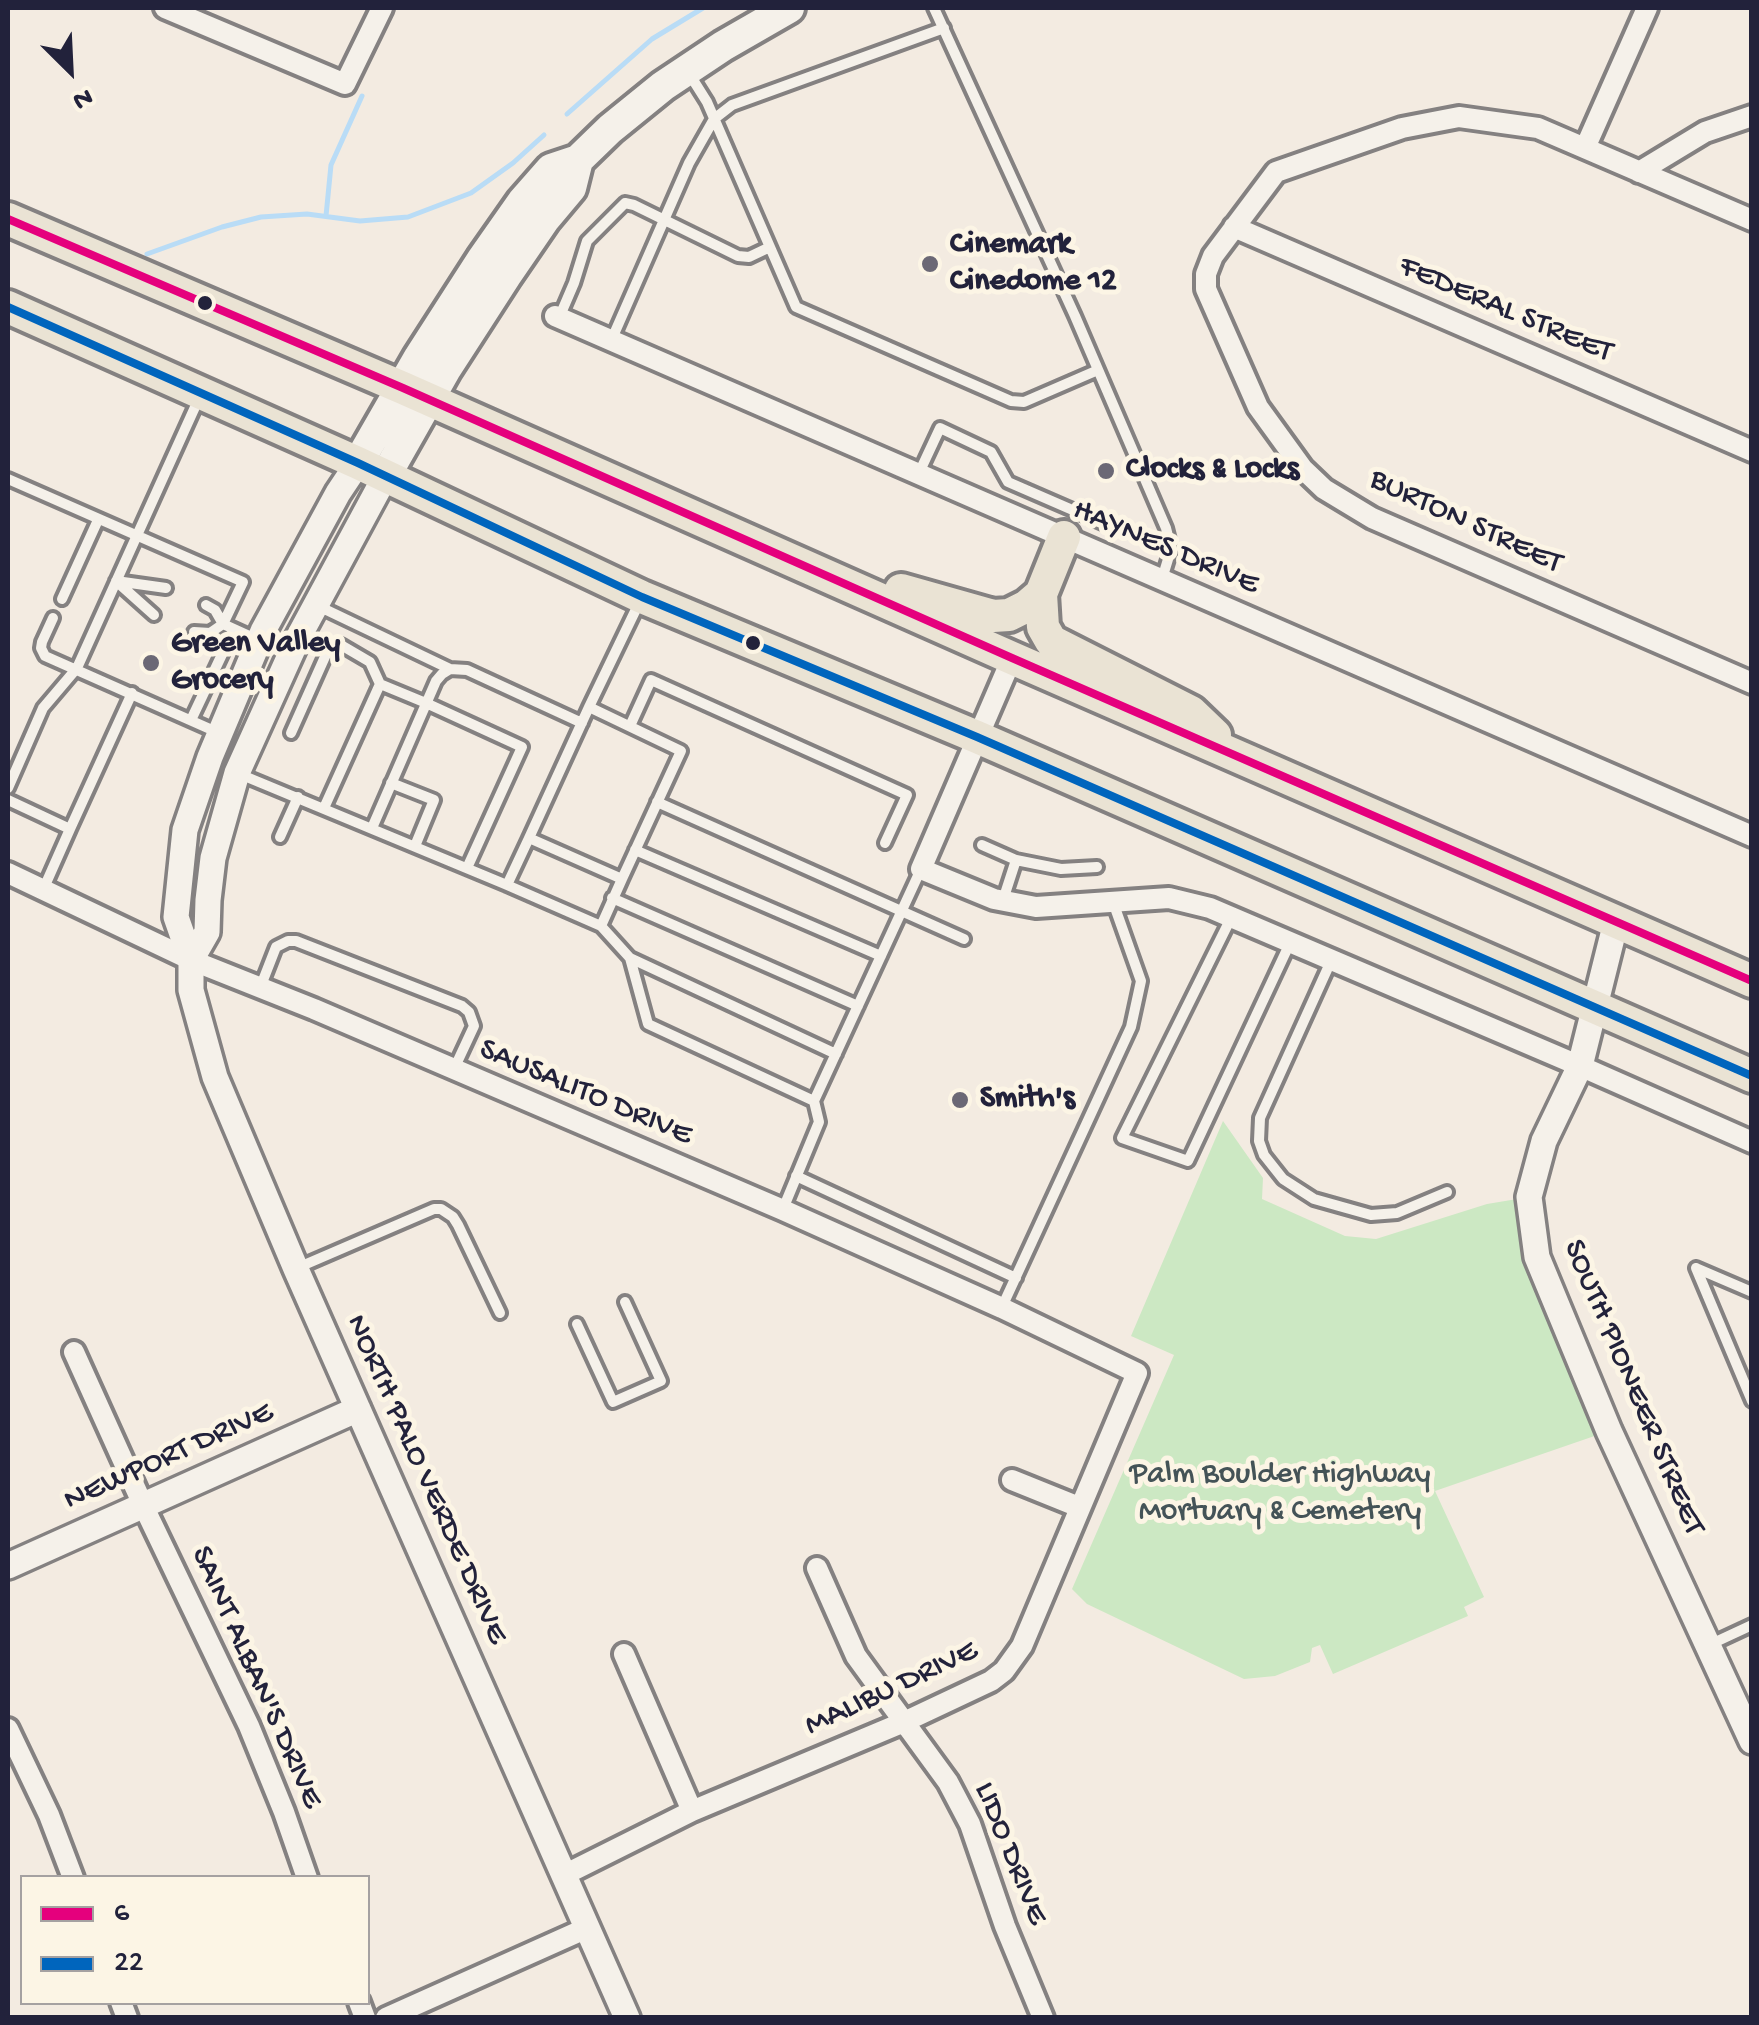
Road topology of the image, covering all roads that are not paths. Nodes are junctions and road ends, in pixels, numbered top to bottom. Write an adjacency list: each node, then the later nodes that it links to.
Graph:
1 (165, 8): 2 (street)
2 (382, 8)
3 (789, 8): 7 (main road)
4 (934, 8): 6 (lane)
5 (1646, 8): 10 (street)
6 (944, 28): 9 (lane); 20 (lane)
7 (687, 70): 9 (lane); 22 (main road)
8 (1752, 116): 11 (street)
9 (714, 119): 13 (lane); 16 (lane)
10 (1585, 148): 11 (street, BURTON STREET); 15 (street, BURTON STREET)
11 (1639, 172): 14 (street, BURTON STREET)
12 (8, 219): 22 (main road)
13 (664, 220): 16 (lane); 18 (lane); 19 (lane)
14 (1752, 220)
15 (1234, 227): 23 (street, FEDERAL STREET); 48 (street, BURTON STREET)
16 (770, 247): 20 (lane)
17 (8, 307): 21 (main road)
18 (557, 317): 19 (street, HAYNES DRIVE)
19 (612, 341): 25 (street, HAYNES DRIVE)
20 (1098, 370): 32 (lane)
21 (201, 393): 24 (main road); 29 (lane)
22 (416, 394): 24 (main road); 31 (main road)
23 (1752, 450)
24 (372, 469): 36 (main road); 38 (street); 44 (street, NORTH PALO VERDE DRIVE)
25 (919, 474): 28 (lane); 30 (street, HAYNES DRIVE)
26 (8, 479): 27 (lane)
27 (98, 520): 29 (lane); 37 (lane)
28 (1114, 528)
29 (136, 537): 33 (lane); 42 (lane)
30 (1064, 537): 32 (street, HAYNES DRIVE); 35 (main road)
31 (811, 569): 35 (main road); 45 (main road)
32 (1162, 580): 69 (street, HAYNES DRIVE)
33 (116, 581): 34 (lane); 40 (lane); 46 (lane)
34 (166, 588)
35 (1042, 594): 59 (main road)
36 (642, 598): 52 (lane); 57 (main road)
37 (62, 600)
38 (316, 604): 47 (lane); 60 (street)
39 (206, 606): 42 (lane)
40 (154, 615)
41 (53, 618): 46 (lane)
42 (229, 626): 43 (lane); 44 (lane); 53 (lane)
43 (194, 632)
44 (259, 641): 58 (street, NORTH PALO VERDE DRIVE)
45 (1012, 658): 57 (street); 59 (main road)
46 (77, 668): 50 (lane); 62 (lane)
47 (450, 669): 51 (lane); 54 (lane)
48 (1752, 683)
49 (380, 684): 51 (lane); 56 (lane); 66 (lane)
50 (132, 693): 53 (lane); 67 (lane)
51 (426, 703): 61 (lane); 78 (lane)
52 (589, 706): 54 (lane); 55 (lane)
53 (191, 720): 58 (lane)
54 (582, 723): 71 (lane)
55 (630, 726): 65 (lane); 72 (lane)
56 (291, 733)
57 (978, 736): 79 (street); 100 (main road)
58 (215, 745): 60 (street); 95 (street, NORTH PALO VERDE DRIVE)
59 (1240, 758): 89 (main road)
60 (237, 772): 63 (lane); 95 (street)
61 (391, 783): 68 (lane); 74 (lane)
62 (8, 788)
63 (298, 797): 66 (lane); 70 (lane)
64 (8, 800): 67 (lane)
65 (657, 802): 75 (lane); 87 (lane)
66 (324, 808): 68 (lane)
67 (70, 828): 83 (lane)
68 (372, 828): 74 (lane)
69 (1752, 836)
70 (280, 837)
71 (529, 838): 81 (lane); 82 (lane)
72 (886, 842)
73 (982, 845): 76 (lane)
74 (414, 846): 78 (lane)
75 (636, 850): 81 (lane); 93 (lane)
76 (1016, 860): 77 (lane); 85 (lane)
77 (1097, 867)
78 (467, 868): 82 (lane)
79 (921, 870): 85 (street); 87 (lane)
80 (8, 874): 83 (street, SAUSALITO DRIVE)
81 (622, 878): 84 (lane)
82 (507, 885): 90 (lane)
83 (43, 890): 95 (street, SAUSALITO DRIVE)
84 (612, 898): 90 (lane); 99 (lane)
85 (1003, 901): 86 (street)
86 (1113, 902): 88 (street); 111 (lane)
87 (902, 910): 91 (lane); 93 (lane)
88 (1231, 918): 92 (street); 92 (lane)
89 (1616, 922): 97 (main road); 100 (street, SOUTH PIONEER STREET)
90 (600, 926): 94 (lane)
91 (964, 939)
92 (1290, 944): 96 (street)
93 (881, 956): 99 (lane)
94 (630, 958): 101 (lane); 105 (lane)
95 (190, 960): 98 (street, SAUSALITO DRIVE); 110 (street, NORTH PALO VERDE DRIVE)
96 (1331, 961): 102 (street); 108 (lane)
97 (1752, 981)
98 (260, 988): 103 (street, SAUSALITO DRIVE); 103 (lane)
99 (858, 1006): 101 (lane)
100 (1594, 1007): 102 (street, SOUTH PIONEER STREET); 104 (main road)
101 (836, 1054): 105 (lane)
102 (1580, 1066): 106 (street); 127 (street, SOUTH PIONEER STREET)
103 (454, 1070): 109 (street, SAUSALITO DRIVE)
104 (1752, 1076)
105 (814, 1101): 107 (lane)
106 (1752, 1142)
107 (796, 1176): 109 (lane); 111 (lane)
108 (1447, 1192)
109 (782, 1210): 114 (street, SAUSALITO DRIVE)
110 (296, 1269): 115 (lane); 120 (street, NORTH PALO VERDE DRIVE)
111 (1016, 1278): 114 (lane)
112 (1752, 1292): 119 (lane)
113 (626, 1302): 116 (lane)
114 (1002, 1308): 118 (street, SAUSALITO DRIVE)
115 (500, 1312)
116 (577, 1324)
117 (74, 1352): 122 (street, SAINT ALBAN'S DRIVE)
118 (1137, 1372): 123 (street, MALIBU DRIVE)
119 (1752, 1402)
120 (358, 1408): 122 (street, NEWPORT DRIVE); 133 (street, NORTH PALO VERDE DRIVE)
121 (1012, 1480): 123 (street)
122 (143, 1506): 124 (street, NEWPORT DRIVE); 135 (street, SAINT ALBAN'S DRIVE)
123 (1079, 1507): 129 (street, MALIBU DRIVE)
124 (8, 1566)
125 (817, 1568): 129 (street, LIDO DRIVE)
126 (1752, 1625): 127 (lane)
127 (1708, 1645): 131 (street, SOUTH PIONEER STREET)
128 (624, 1654): 132 (street)
129 (904, 1722): 132 (street, MALIBU DRIVE); 139 (street, LIDO DRIVE)
130 (8, 1729): 134 (street)
131 (1752, 1741)
132 (692, 1812): 133 (street, MALIBU DRIVE)
133 (564, 1874): 136 (street, NORTH PALO VERDE DRIVE)
134 (72, 1875)
135 (306, 1875)
136 (588, 1928): 137 (street); 138 (street, NORTH PALO VERDE DRIVE)
137 (386, 2018)
138 (628, 2018)
139 (1044, 2018)

